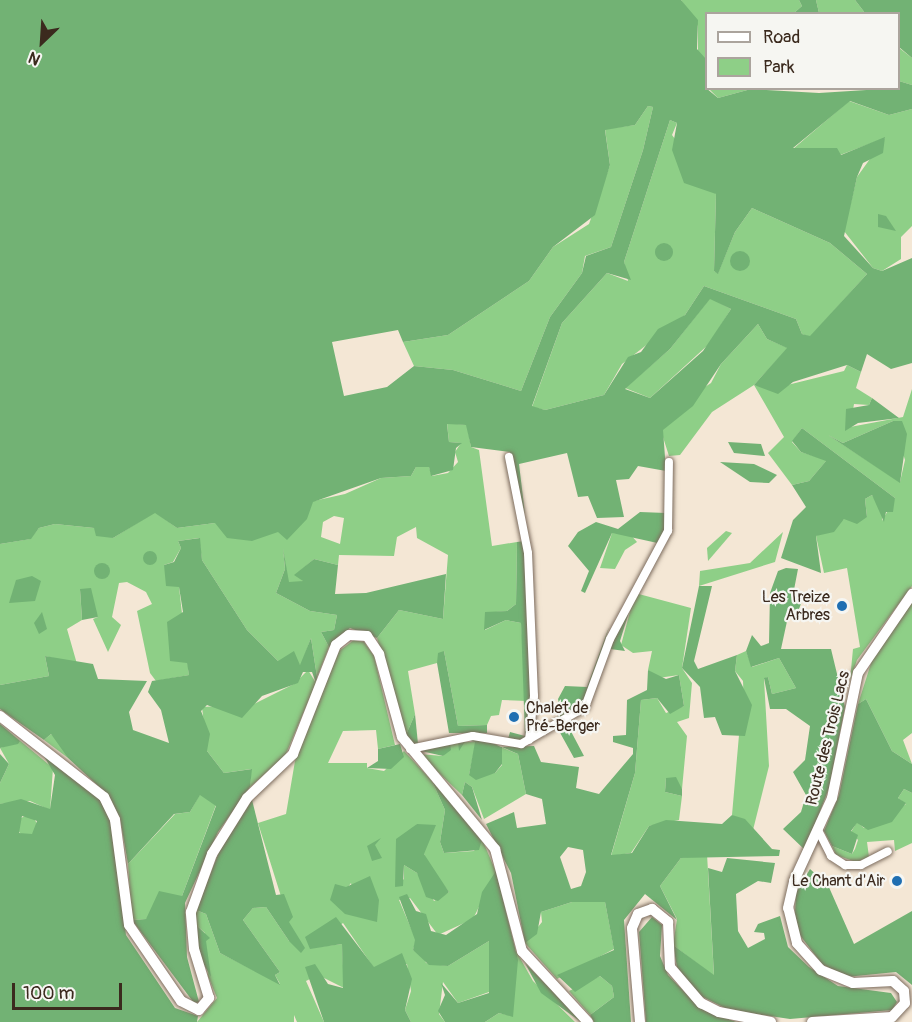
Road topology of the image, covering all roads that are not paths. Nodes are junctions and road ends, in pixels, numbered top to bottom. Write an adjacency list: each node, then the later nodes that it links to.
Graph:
1 (509, 457): 5 (street)
2 (669, 465): 5 (street)
3 (912, 594): 7 (street, Route des Trois Lacs)
4 (0, 716): 6 (street)
5 (529, 740): 6 (street)
6 (410, 749): 9 (street)
7 (818, 830): 8 (street); 12 (street, Route des Trois Lacs)
8 (888, 851)
9 (588, 1022)
10 (640, 1022): 11 (street)
11 (771, 1022)
12 (812, 1022)

